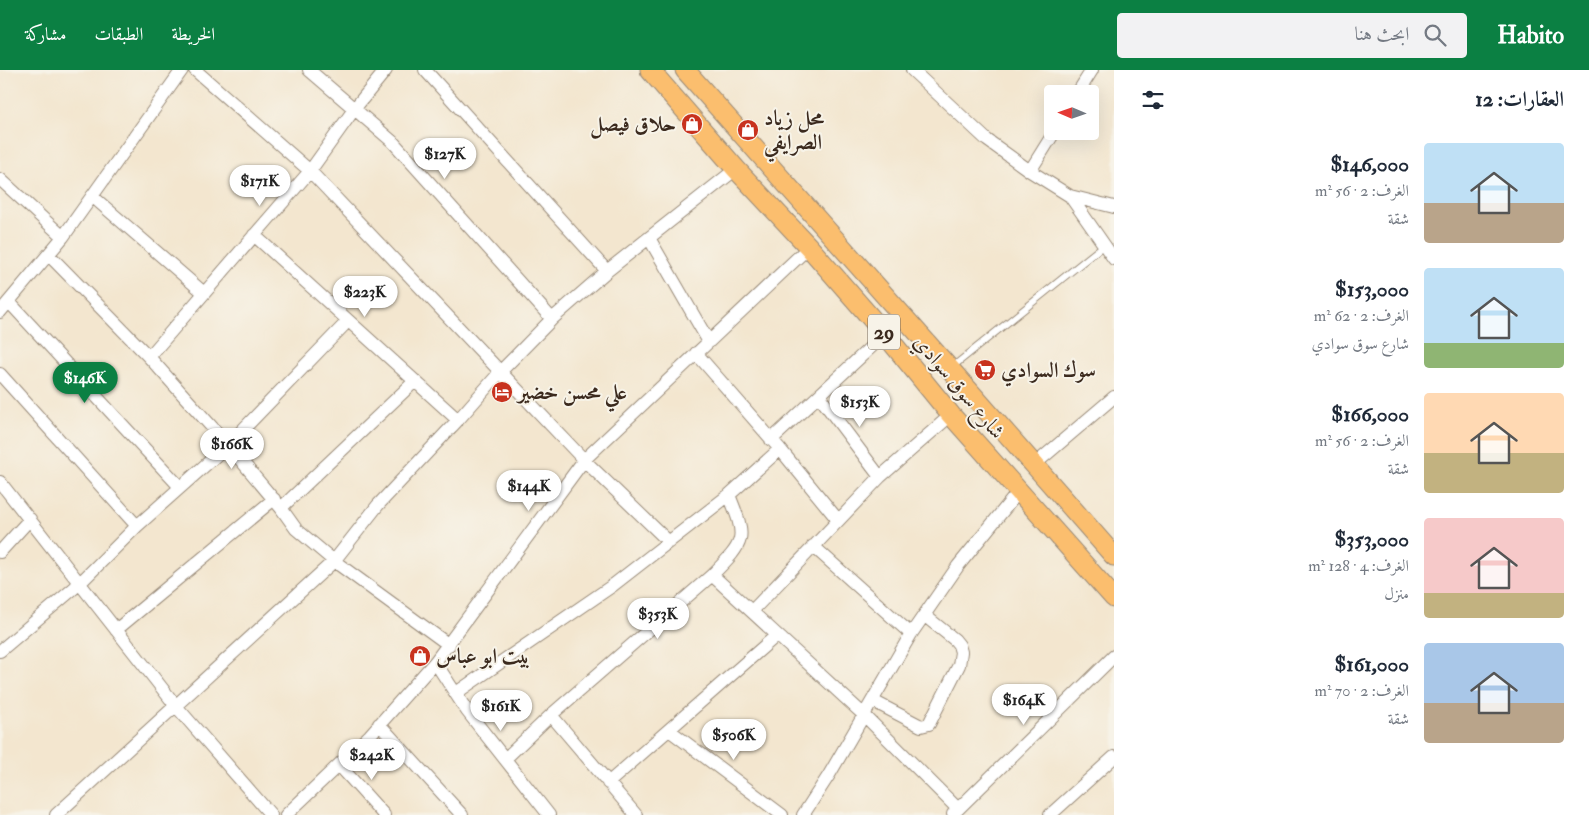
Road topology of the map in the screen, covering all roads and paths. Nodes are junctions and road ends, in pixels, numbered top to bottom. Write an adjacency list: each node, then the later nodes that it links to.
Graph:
1 (182, 70): 17 (street)
2 (195, 70): 14 (street)
3 (309, 70): 11 (street)
4 (386, 70): 11 (street)
5 (425, 70): 27 (street)
6 (650, 70): 13 (main road, شارع سوق سوادي / 29)
7 (685, 70): 37 (main road, شارع سوق سوادي / 29)
8 (912, 70): 15 (street)
9 (1092, 70): 10 (street)
10 (1083, 85)
11 (354, 108): 14 (street); 31 (street)
12 (1049, 140): 15 (street)
13 (736, 169): 22 (street); 24 (main road, شارع سوق سوادي / 29)
14 (310, 171): 20 (street); 38 (street)
15 (1030, 171): 18 (street)
16 (0, 179): 21 (street)
17 (92, 196): 21 (street); 28 (street)
18 (1070, 196): 19 (street); 23 (street)
19 (1114, 207)
20 (254, 235): 28 (street); 32 (street)
21 (63, 238): 25 (street)
22 (649, 238): 27 (street); 34 (street)
23 (1104, 244): 26 (street); 37 (lane)
24 (809, 247): 33 (main road, شارع سوق سوادي / 29); 34 (street)
25 (49, 255): 29 (street); 36 (street)
26 (1114, 259)
27 (607, 271): 31 (street)
28 (204, 293): 36 (street)
29 (10, 302): 30 (street); 52 (street)
30 (0, 312)
31 (552, 319): 38 (street)
32 (348, 321): 40 (street); 47 (street)
33 (886, 334): 41 (main road, شارع سوق سوادي / 29); 42 (street)
34 (709, 342): 35 (street)
35 (696, 353): 46 (street); 48 (street)
36 (149, 357): 47 (street)
37 (950, 368): 41 (main road); 49 (main road, شارع سوق سوادي / 29)
38 (501, 371): 45 (street); 48 (street)
39 (0, 374): 58 (street)
40 (414, 381): 45 (street); 55 (street)
41 (928, 387): 44 (main road, شارع سوق سوادي / 29)
42 (819, 396): 46 (street); 50 (street)
43 (1114, 397): 49 (street)
44 (951, 415): 50 (street); 53 (main road, شارع سوق سوادي / 29)
45 (458, 420): 63 (street)
46 (776, 444): 54 (street); 57 (street)
47 (228, 445): 52 (street); 55 (street)
48 (584, 460): 59 (street); 72 (street)
49 (1034, 465): 62 (main road, شارع سوق سوادي / 29)
50 (880, 477): 57 (street)
51 (0, 482): 56 (street)
52 (180, 487): 58 (street)
53 (1019, 491): 66 (main road, شارع سوق سوادي / 29); 68 (street)
54 (729, 495): 59 (street); 64 (street)
55 (277, 504): 63 (street); 69 (street)
56 (30, 519): 61 (street); 65 (street)
57 (838, 520): 60 (street)
58 (137, 526): 65 (street)
59 (669, 542): 76 (street)
60 (813, 546): 67 (street); 70 (street)
61 (0, 552)
62 (1114, 556)
63 (334, 561): 72 (street); 78 (street)
64 (712, 575): 67 (street); 79 (street)
65 (79, 584): 69 (street); 73 (street)
66 (1114, 598)
67 (752, 611): 71 (street)
68 (924, 615): 70 (street); 77 (street)
69 (116, 630): 78 (street)
70 (910, 634): 77 (street)
71 (777, 635): 80 (street); 82 (street)
72 (449, 645): 75 (street)
73 (0, 650)
74 (1114, 656): 87 (street)
75 (435, 662): 76 (street); 81 (street)
76 (456, 693): 84 (street)
77 (873, 701): 80 (street)
78 (176, 706): 88 (street); 89 (street)
79 (551, 715): 84 (street); 86 (street)
80 (864, 715): 87 (street); 96 (street)
81 (379, 724): 85 (street); 92 (street)
82 (669, 730): 86 (street); 95 (street)
83 (1114, 757): 97 (street)
84 (505, 759): 93 (street)
85 (339, 764): 90 (street); 91 (street)
86 (608, 783): 94 (street)
87 (955, 812)
88 (56, 815)
89 (271, 815)
90 (286, 815)
91 (384, 815)
92 (462, 815)
93 (549, 815)
94 (636, 815)
95 (782, 815)
96 (803, 815)
97 (1050, 815)

